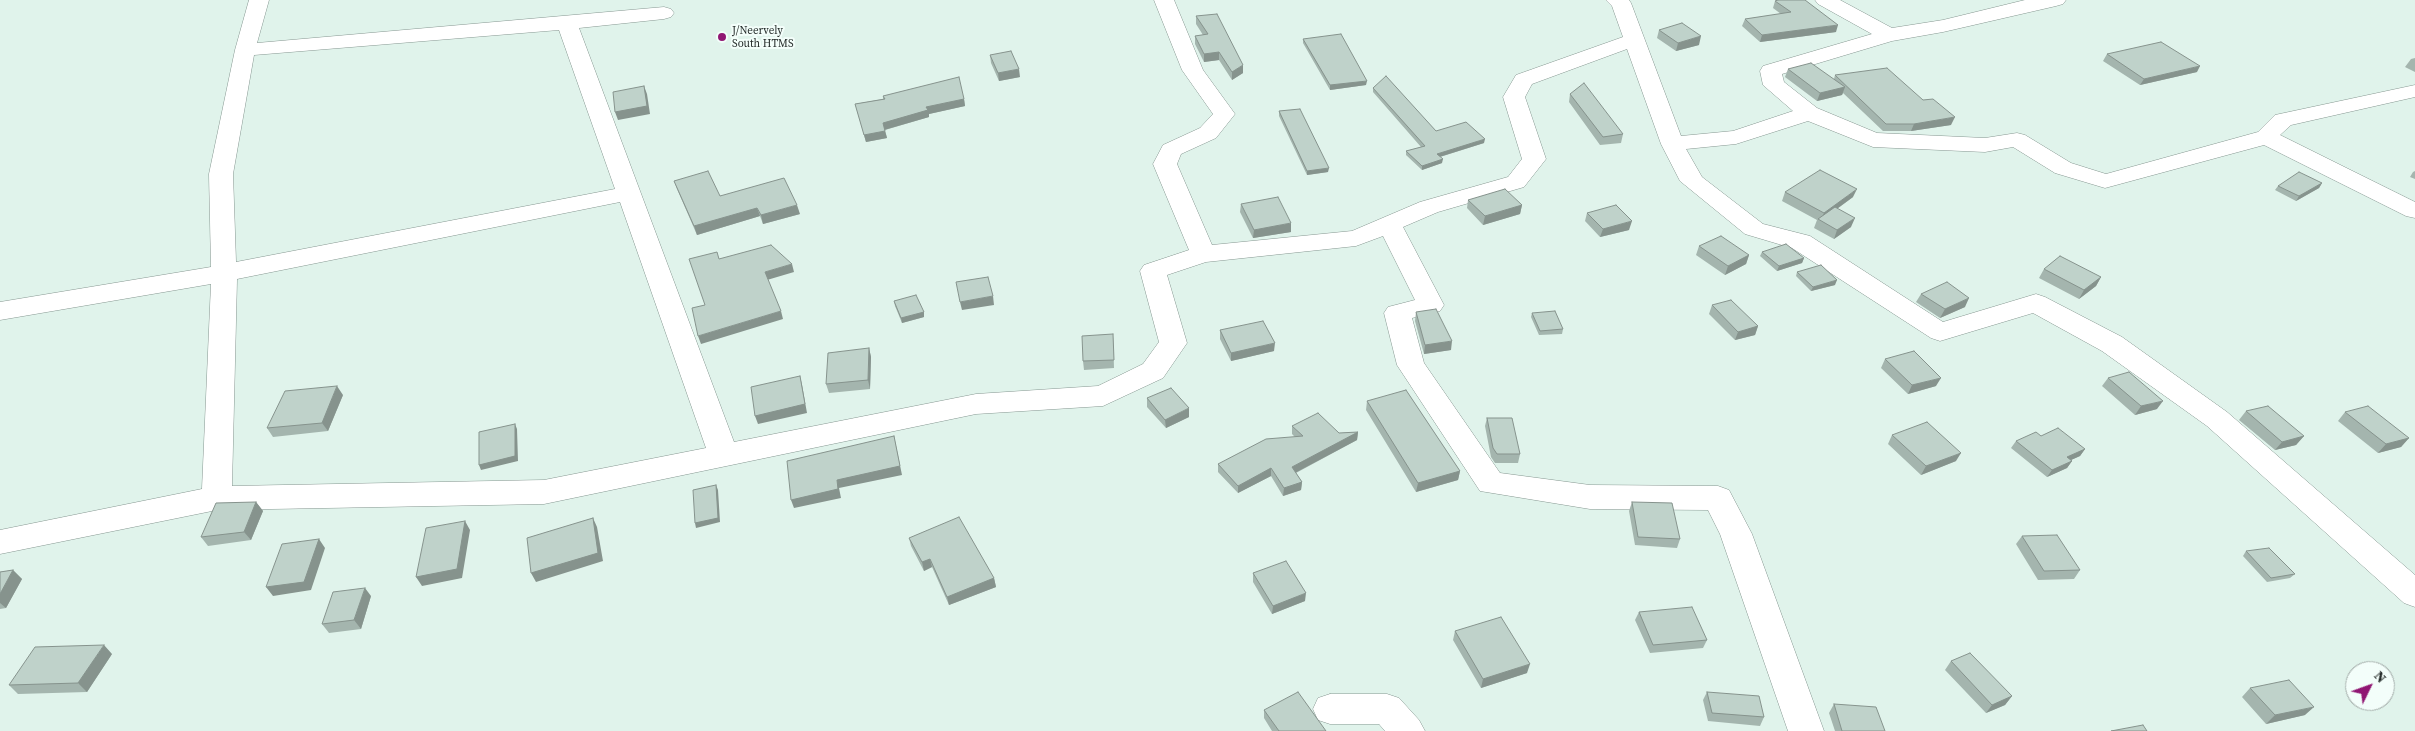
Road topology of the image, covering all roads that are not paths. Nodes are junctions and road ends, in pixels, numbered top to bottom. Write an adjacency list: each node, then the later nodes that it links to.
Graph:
1 (259, 0): 11 (street)
2 (1164, 0): 19 (street)
3 (1616, 0): 10 (street)
4 (1826, 0): 9 (street)
5 (2056, 0): 6 (street)
6 (2007, 4): 9 (street)
7 (664, 13): 8 (street)
8 (566, 23): 11 (street); 16 (street)
9 (1889, 35): 13 (street)
10 (1633, 40): 15 (street); 18 (street)
11 (246, 50): 20 (street)
12 (2415, 91): 14 (street)
13 (1808, 113): 14 (street); 15 (street)
14 (2266, 137): 17 (street)
15 (1672, 144): 25 (street)
16 (630, 193): 20 (street); 22 (street)
17 (2415, 211)
18 (1389, 224): 19 (street); 28 (street)
19 (1202, 254): 22 (street)
20 (224, 273): 21 (street); 23 (street)
21 (0, 311)
22 (724, 456): 23 (street)
23 (217, 498): 24 (street)
24 (0, 542)
25 (2415, 594)
26 (1330, 709): 27 (street)
27 (1407, 731)
28 (1806, 731)

